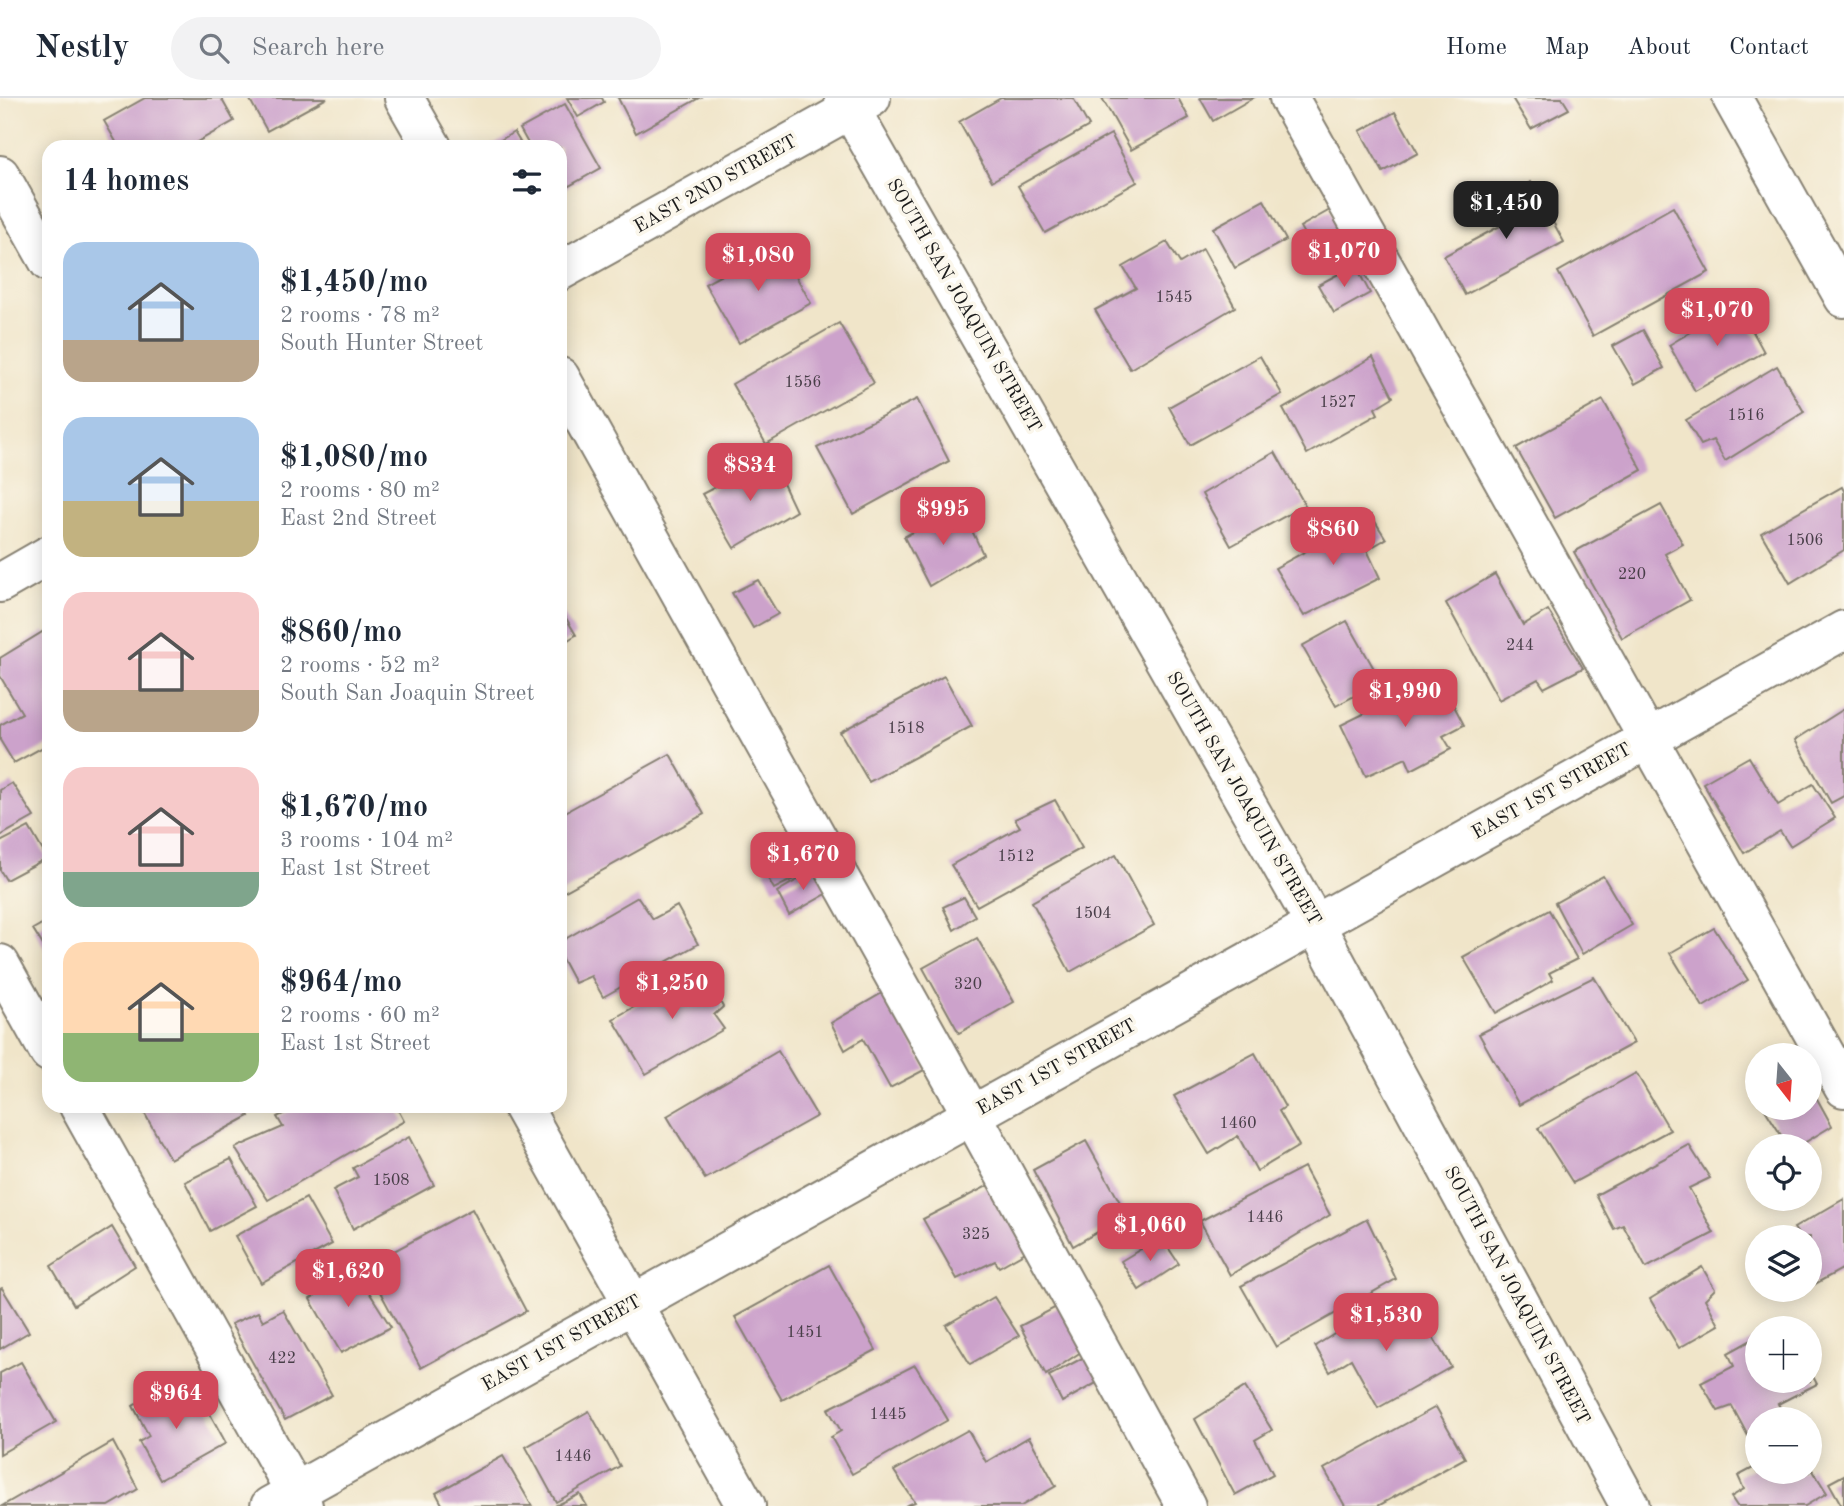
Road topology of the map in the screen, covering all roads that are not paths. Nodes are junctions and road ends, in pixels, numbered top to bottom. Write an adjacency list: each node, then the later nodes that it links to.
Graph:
1 (404, 98): 5 (street)
2 (1289, 98): 14 (street)
3 (1732, 98): 9 (street)
4 (855, 102): 8 (street, EAST 2ND STREET); 15 (street, SOUTH SAN JOAQUIN STREET)
5 (428, 140)
6 (0, 175): 7 (street)
7 (42, 250)
8 (567, 267)
9 (1844, 298)
10 (567, 390): 21 (street)
11 (42, 559): 12 (street)
12 (0, 583)
13 (1844, 630): 14 (street, EAST 1ST STREET)
14 (1648, 739): 15 (street, EAST 1ST STREET); 18 (street)
15 (1315, 925): 21 (street, EAST 1ST STREET); 24 (street, SOUTH SAN JOAQUIN STREET)
16 (0, 964): 17 (street)
17 (42, 1039)
18 (1844, 1088)
19 (83, 1113): 23 (street)
20 (526, 1113): 22 (street)
21 (972, 1115): 22 (street, EAST 1ST STREET); 26 (street)
22 (633, 1304): 23 (street, EAST 1ST STREET); 25 (street)
23 (290, 1501)
24 (1620, 1502)
25 (746, 1506)
26 (1186, 1506)

